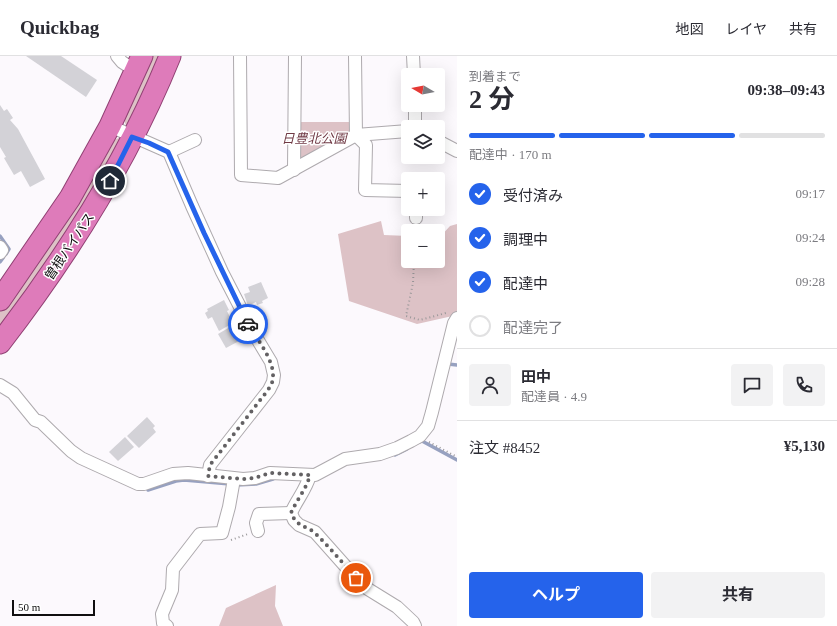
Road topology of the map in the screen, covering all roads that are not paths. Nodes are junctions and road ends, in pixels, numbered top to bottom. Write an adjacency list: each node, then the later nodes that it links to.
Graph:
1 (118, 56): 7 (street)
2 (170, 56): 12 (highway, 曽根バイパス)
3 (240, 56): 17 (street)
4 (295, 56): 17 (street)
5 (355, 56): 11 (street)
6 (413, 56): 8 (street)
7 (139, 64): 9 (highway, 曽根バイパス)
8 (414, 68)
9 (110, 126): 12 (street); 21 (highway, 曽根バイパス)
10 (401, 132): 11 (street)
11 (356, 135): 17 (street); 18 (street)
12 (132, 137): 16 (street); 23 (highway, 曽根バイパス)
13 (195, 140): 16 (street)
14 (445, 145): 15 (street)
15 (457, 151)
16 (168, 152): 26 (street)
17 (294, 170)
18 (401, 191)
19 (0, 247): 20 (street)
20 (0, 253)
21 (0, 300)
22 (453, 315): 25 (street)
23 (0, 343)
24 (0, 385): 26 (street)
25 (310, 475): 27 (street); 28 (street)
26 (208, 476): 27 (street)
27 (234, 482): 30 (street)
28 (291, 513): 29 (street); 31 (street)
29 (258, 531)
30 (167, 626)
31 (416, 626)

